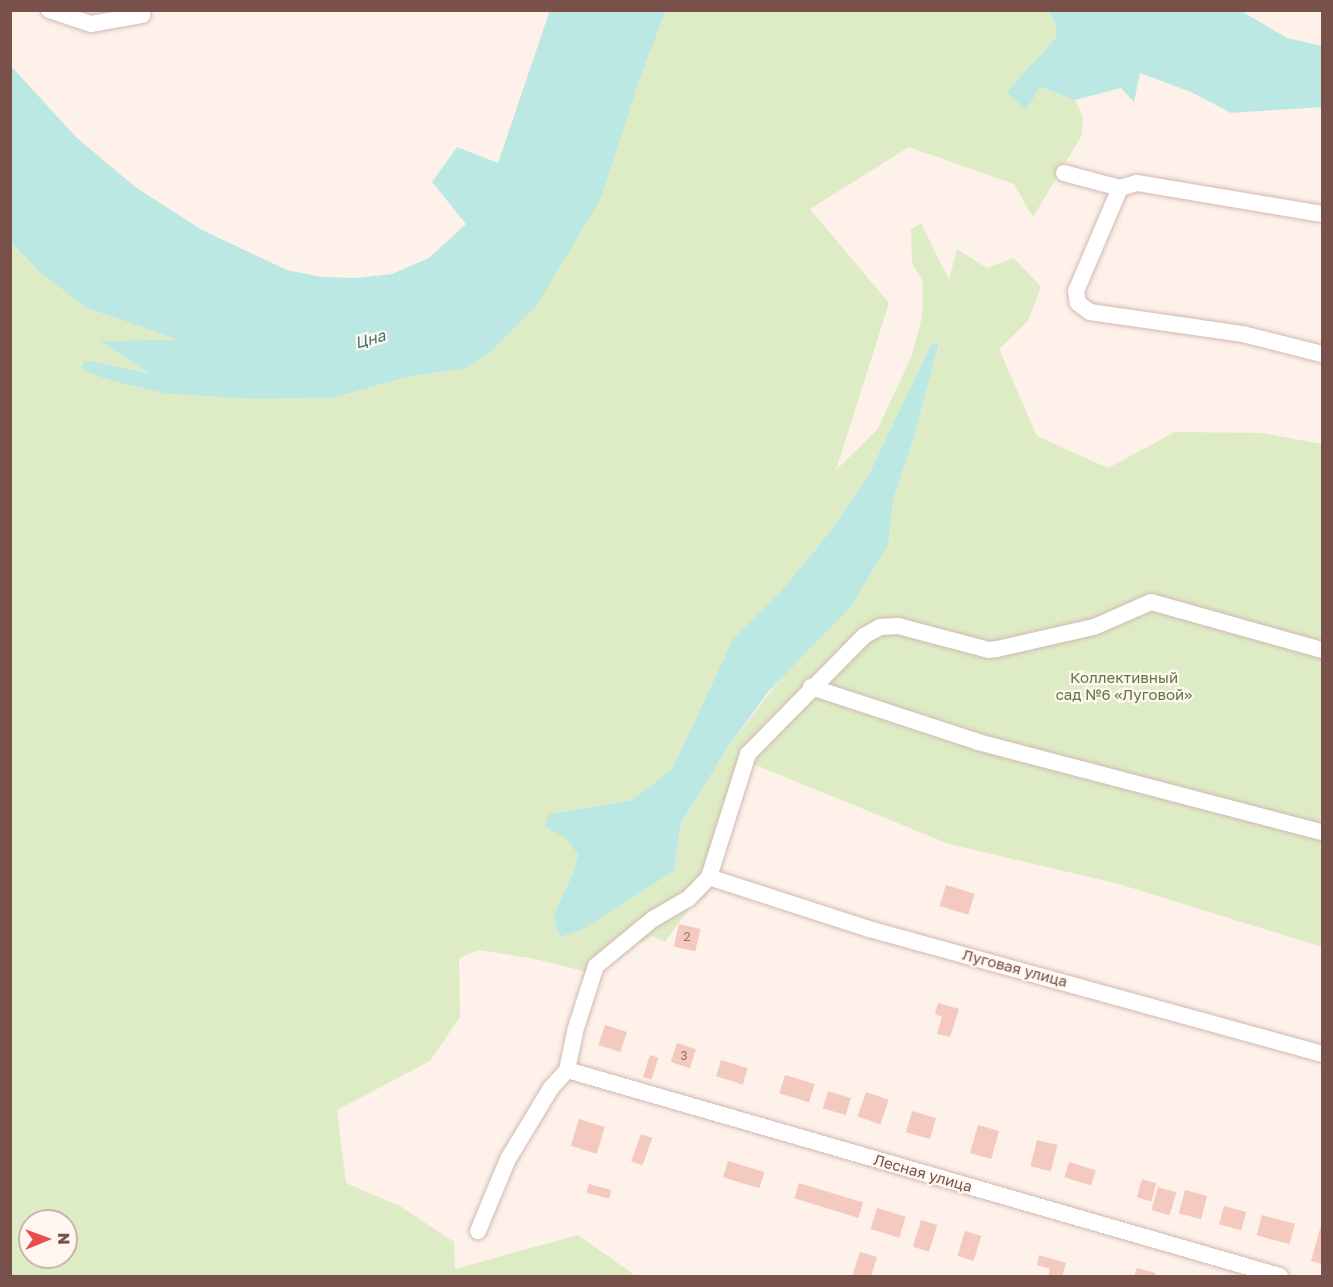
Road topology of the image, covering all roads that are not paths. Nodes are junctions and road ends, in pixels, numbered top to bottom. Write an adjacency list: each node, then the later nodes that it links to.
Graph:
1 (49, 10): 2 (street)
2 (142, 15)
3 (1064, 173): 4 (street)
4 (1120, 188): 5 (street); 6 (street)
5 (1323, 214)
6 (1323, 354)
7 (1323, 650): 8 (street)
8 (811, 687): 9 (street); 10 (street)
9 (1323, 832)
10 (709, 877): 11 (street, Луговая улица); 12 (street)
11 (1323, 1054)
12 (567, 1070): 13 (street); 14 (street, Лесная улица)
13 (478, 1232)
14 (1280, 1276)

